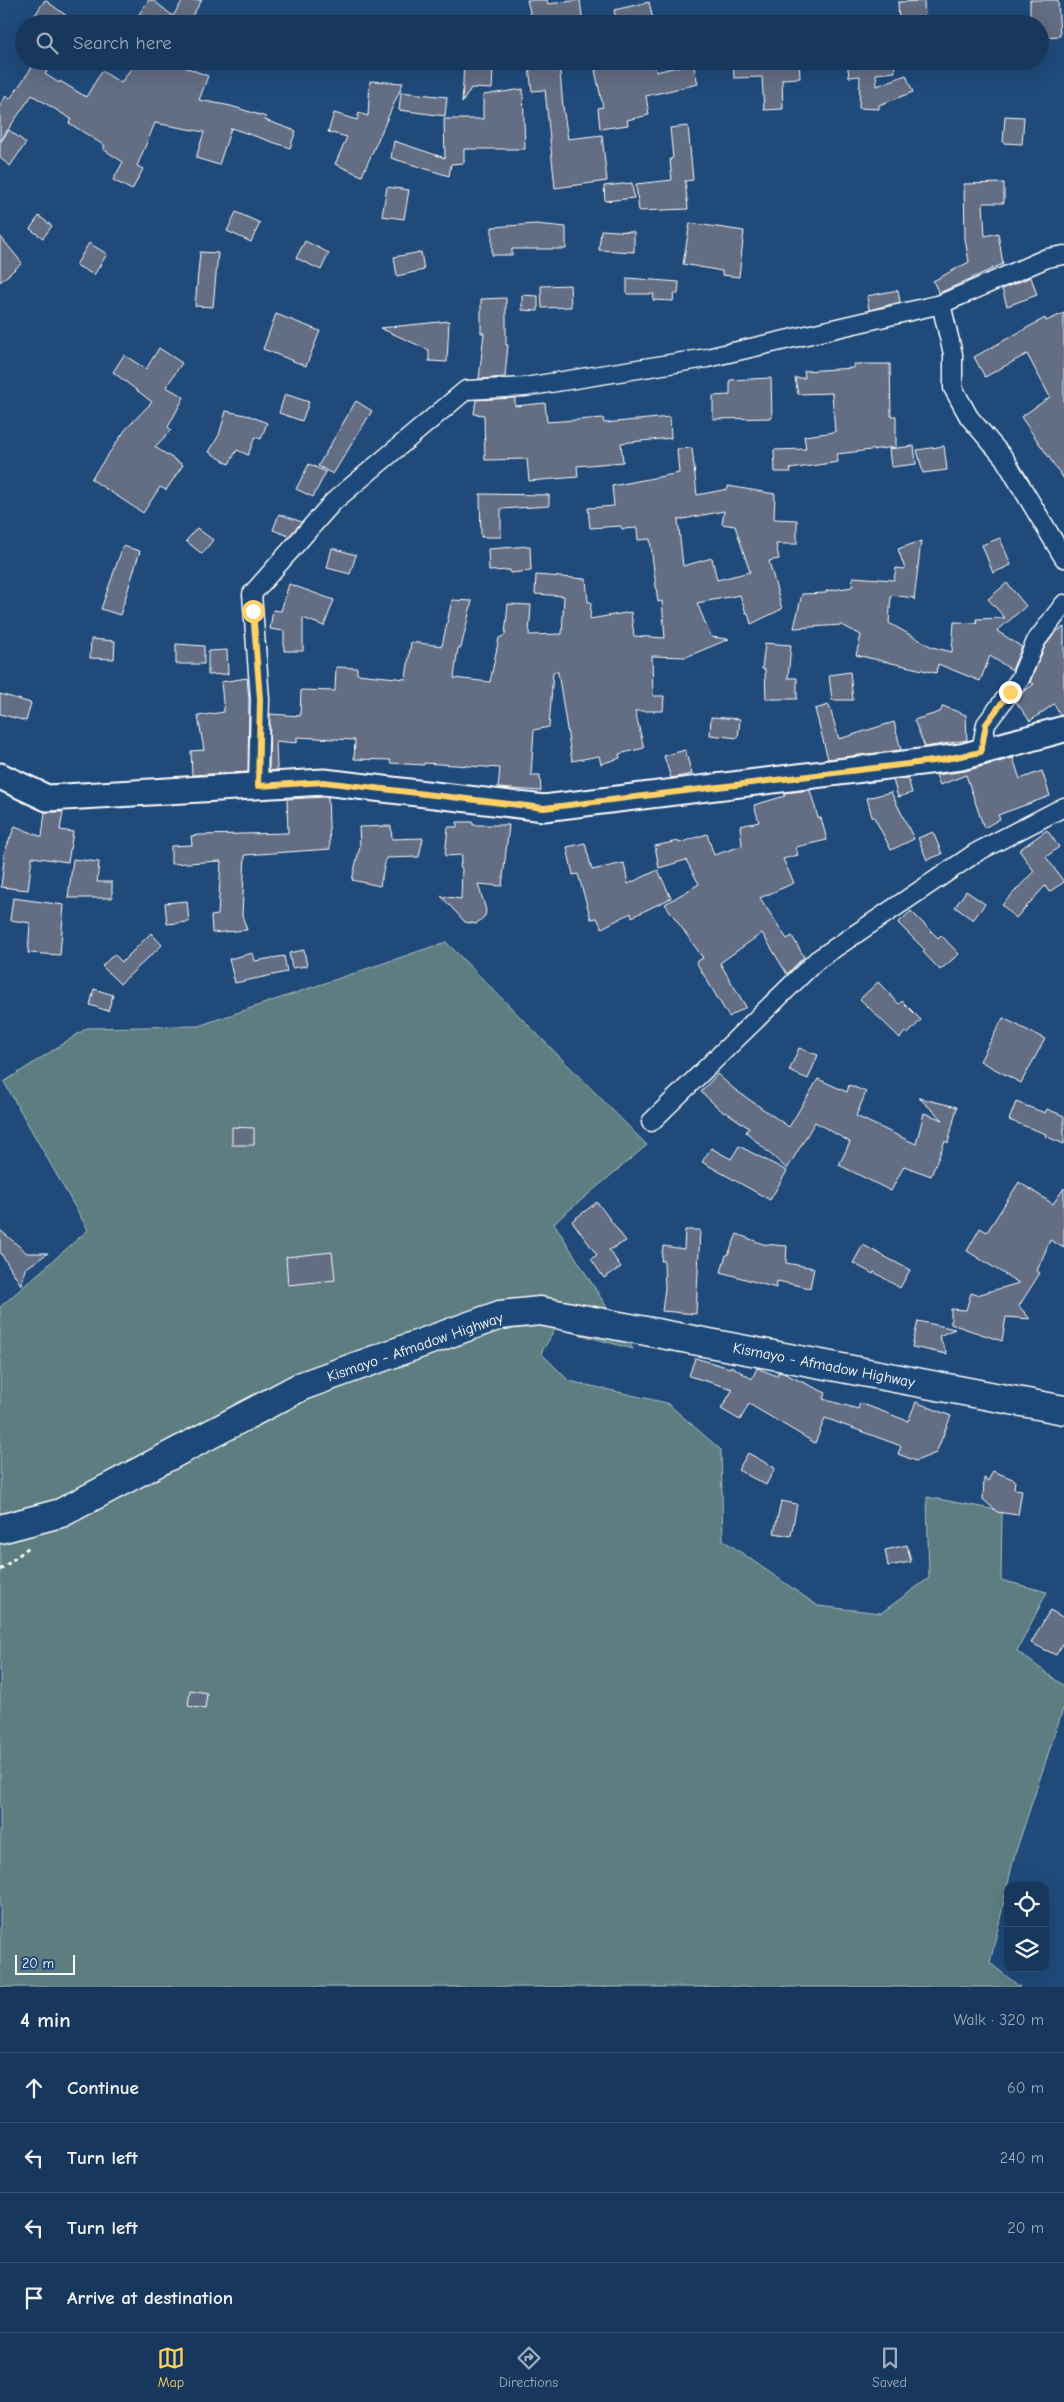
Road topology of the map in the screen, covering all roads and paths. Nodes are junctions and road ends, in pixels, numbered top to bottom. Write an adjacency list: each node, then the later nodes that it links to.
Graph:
1 (1064, 254): 2 (street)
2 (941, 304): 3 (street); 8 (street)
3 (1064, 558)
4 (1064, 604): 6 (street)
5 (1064, 729): 6 (street)
6 (981, 752): 8 (street)
7 (0, 776): 8 (street)
8 (258, 786)
9 (1064, 807): 10 (street)
10 (651, 1122)
11 (1064, 1410): 12 (main road, Kismayo - Afmadow Highway)
12 (0, 1529)

